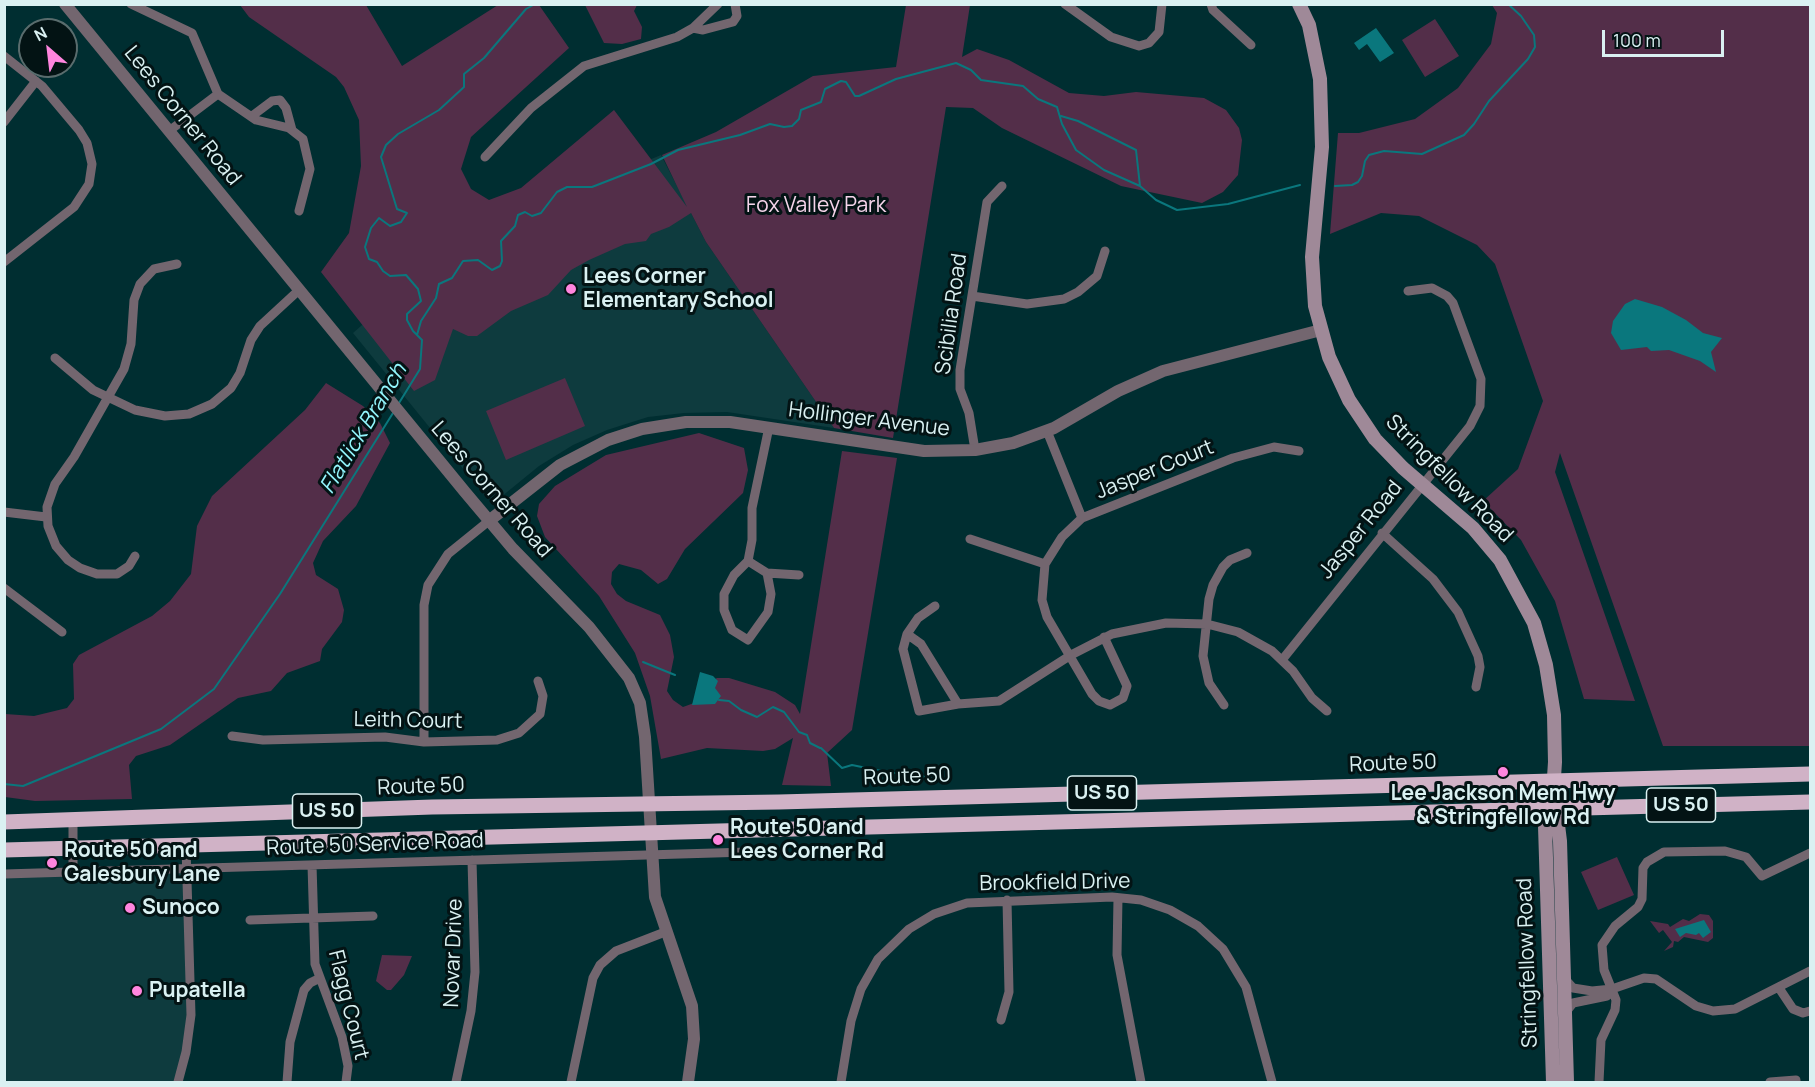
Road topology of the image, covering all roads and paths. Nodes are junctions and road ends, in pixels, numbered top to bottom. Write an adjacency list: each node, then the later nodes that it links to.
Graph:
1 (64, 4): 17 (street, Lees Corner Road)
2 (131, 4): 13 (street)
3 (718, 4): 9 (street)
4 (735, 4): 9 (street)
5 (1065, 4): 6 (street)
6 (1162, 4)
7 (1211, 4): 10 (street)
8 (1299, 4): 27 (main road, Stringfellow Road)
9 (693, 28): 18 (street)
10 (1251, 45)
11 (4, 56): 12 (street)
12 (36, 81): 15 (street); 22 (street)
13 (218, 94): 14 (street); 17 (street)
14 (252, 116): 16 (street); 16 (street)
15 (4, 122)
16 (292, 130): 20 (street)
17 (170, 131): 24 (street, Lees Corner Road)
18 (485, 157)
19 (1002, 186): 26 (street, Scibilia Road)
20 (298, 211)
21 (1105, 251): 26 (street)
22 (4, 262)
23 (177, 264): 29 (street)
24 (299, 290): 29 (street); 38 (street, Lees Corner Road)
25 (1408, 291): 34 (street, Jasper Road)
26 (972, 296): 32 (street, Scibilia Road)
27 (1321, 330): 31 (street, Hollinger Avenue); 34 (main road, Stringfellow Road)
28 (55, 358): 29 (street)
29 (108, 399): 36 (street)
30 (769, 427): 32 (street, Hollinger Avenue); 38 (street, Hollinger Avenue); 43 (street)
31 (1047, 431): 32 (street, Hollinger Avenue); 37 (street)
32 (975, 450)
33 (1299, 452): 37 (street, Jasper Court)
34 (1422, 483): 39 (street, Jasper Road); 63 (main road, Stringfellow Road)
35 (4, 512): 36 (street)
36 (46, 517): 42 (street)
37 (1082, 518): 44 (street, Jasper Court)
38 (490, 520): 61 (street); 65 (street, Lees Corner Road)
39 (1382, 533): 54 (street, Jasper Road); 56 (street)
40 (970, 539): 44 (street)
41 (1247, 553): 49 (street)
42 (135, 556)
43 (748, 561): 45 (street); 45 (street)
44 (1045, 564): 53 (street, Jasper Court)
45 (767, 573): 46 (street)
46 (799, 575)
47 (4, 588): 50 (street)
48 (934, 606): 51 (street)
49 (1207, 624): 52 (street); 54 (street); 58 (street)
50 (62, 632)
51 (907, 634): 57 (street); 57 (street)
52 (1104, 637): 53 (street); 53 (street, Jasper Court)
53 (1071, 655): 57 (street)
54 (1282, 660): 59 (street)
55 (538, 681): 61 (street, Leith Court)
56 (1476, 687)
57 (958, 704)
58 (1224, 705)
59 (1327, 711)
60 (232, 736): 61 (street, Leith Court)
61 (424, 742)
62 (1810, 774): 63 (highway, Route 50 / US 50)
63 (1554, 780): 65 (highway, Route 50 / US 50); 66 (main road, Stringfellow Road)
64 (1810, 802): 66 (highway, US 50)
65 (651, 804): 67 (highway, Route 50 / US 50); 69 (street, Lees Corner Road)
66 (1552, 808): 69 (highway, US 50); 87 (main road, Stringfellow Road); 104 (main road, Stringfellow Road)
67 (73, 820): 68 (highway, Route 50 / US 50); 71 (street)
68 (4, 822)
69 (651, 834): 70 (highway, US 50); 75 (street, Lees Corner Road)
70 (186, 847): 71 (highway, US 50); 78 (street)
71 (73, 849): 72 (highway, US 50); 79 (street)
72 (4, 850)
73 (747, 852): 75 (street, Route 50 Service Road)
74 (1810, 853): 91 (street)
75 (652, 855): 76 (street, Route 50 Service Road); 86 (street, Lees Corner Road)
76 (472, 860): 77 (street, Route 50 Service Road); 98 (street, Novar Drive)
77 (312, 865): 78 (street, Route 50 Service Road); 84 (street, Flagg Court)
78 (187, 868): 79 (street, Route 50 Service Road); 95 (street)
79 (74, 872): 80 (street, Route 50 Service Road)
80 (4, 874)
81 (1118, 897): 82 (street, Brookfield Drive); 102 (street); 103 (street, Brookfield Drive)
82 (1007, 900): 94 (street); 101 (street, Brookfield Drive)
83 (373, 916): 84 (street)
84 (313, 917): 85 (street); 89 (street, Flagg Court)
85 (250, 920)
86 (665, 932): 99 (street); 100 (street, Lees Corner Road)
87 (1564, 970): 91 (street); 93 (main road, Stringfellow Road)
88 (1810, 971): 90 (street)
89 (320, 978): 96 (street); 97 (street, Flagg Court)
90 (1779, 988): 91 (street); 92 (street)
91 (1611, 990): 93 (street); 106 (street)
92 (1810, 1011)
93 (1565, 1017): 105 (main road, Stringfellow Road)
94 (1001, 1020)
95 (178, 1083)
96 (286, 1083)
97 (346, 1083)
98 (456, 1083)
99 (572, 1083)
100 (688, 1083)
101 (841, 1083)
102 (1141, 1083)
103 (1272, 1083)
104 (1552, 1083)
105 (1567, 1083)
106 (1599, 1083)
107 (1770, 1083): 108 (street)
108 (1796, 1083)

